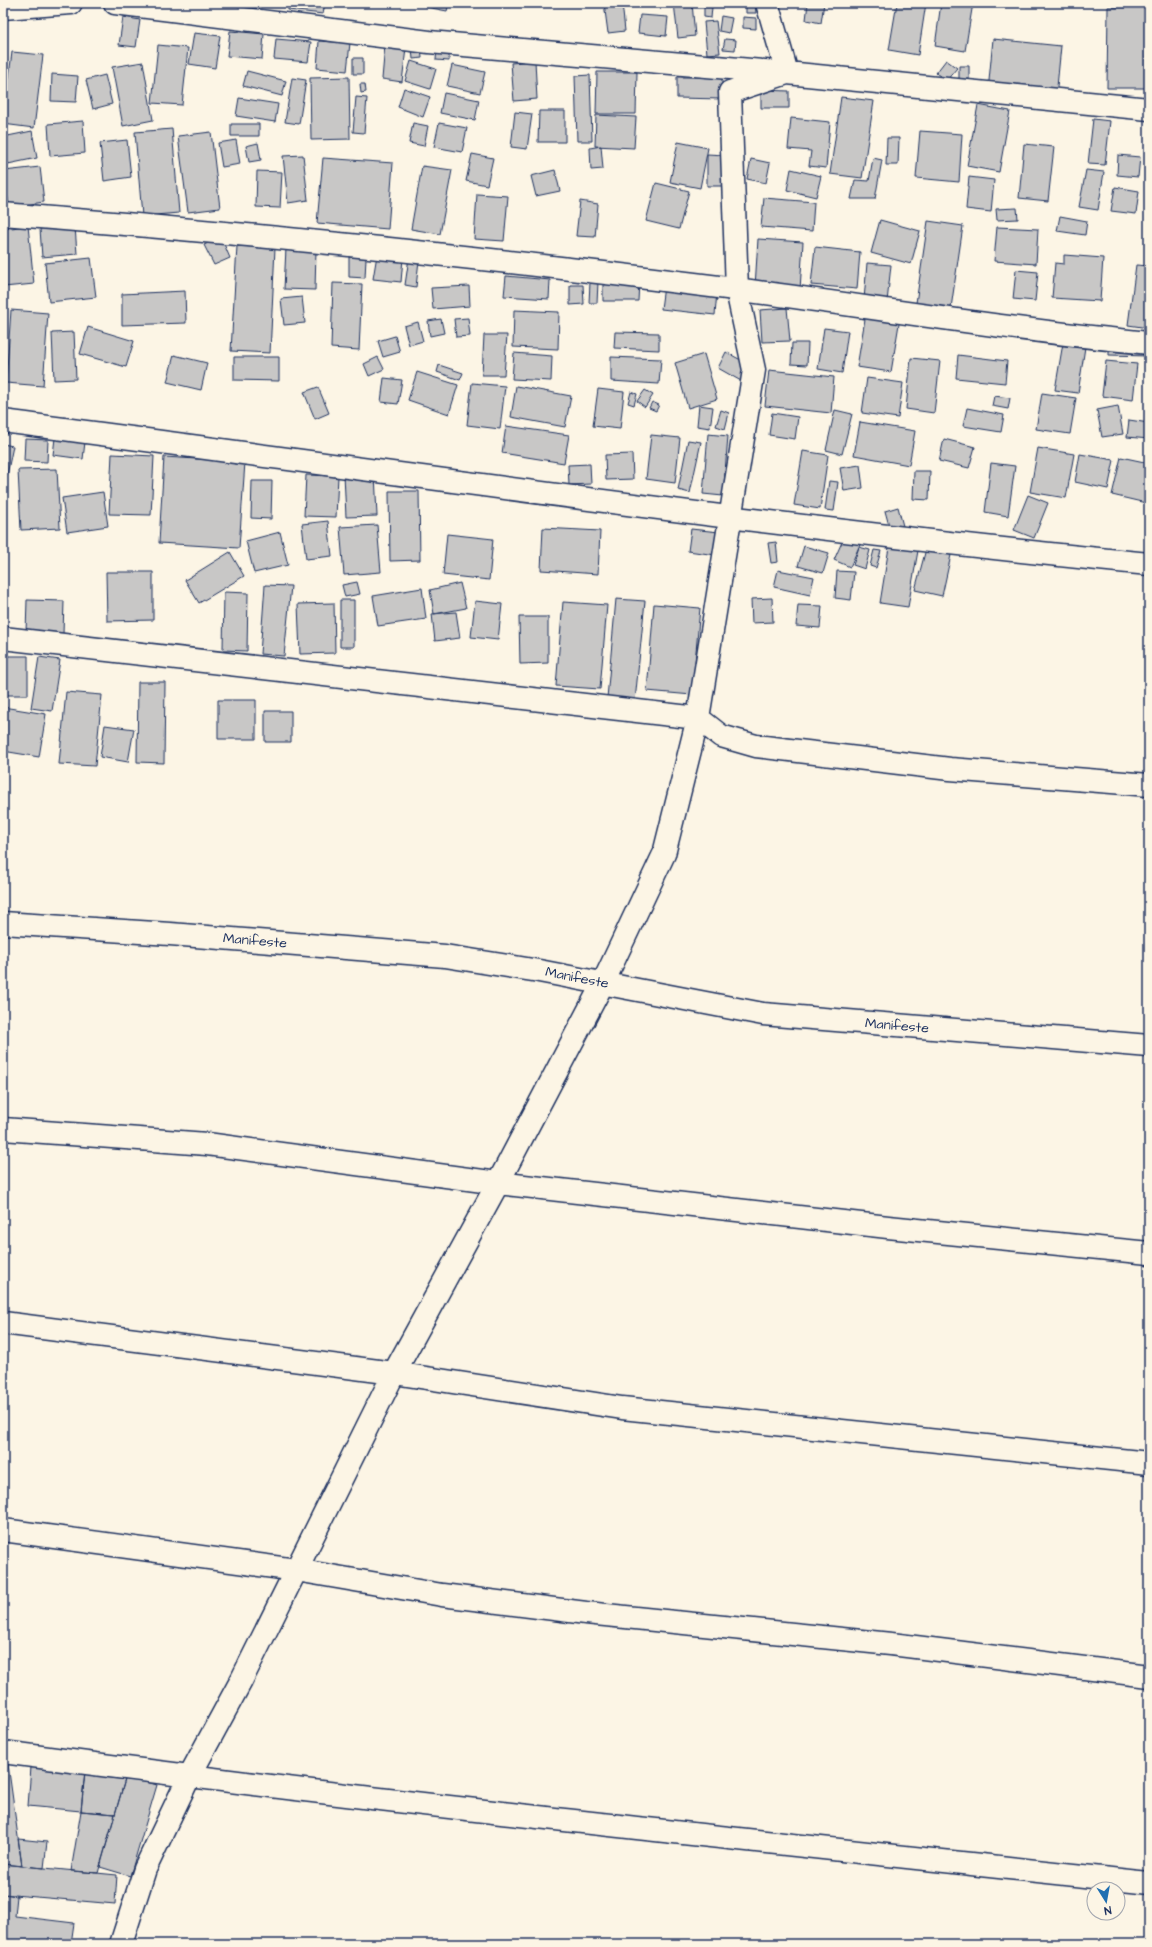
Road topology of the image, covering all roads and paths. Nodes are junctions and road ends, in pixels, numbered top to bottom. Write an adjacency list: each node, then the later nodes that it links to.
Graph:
1 (71, 3): 4 (street)
2 (116, 3): 5 (street)
3 (767, 3): 5 (street)
4 (3, 8)
5 (787, 74): 6 (street); 8 (street)
6 (1149, 110)
7 (3, 214): 8 (street)
8 (737, 290): 9 (street); 11 (street)
9 (1149, 343)
10 (3, 421): 11 (street)
11 (732, 516): 12 (street); 14 (street)
12 (1149, 564)
13 (3, 638): 14 (street)
14 (698, 718): 15 (street); 17 (street)
15 (1149, 785)
16 (3, 923): 17 (street, Manifeste)
17 (603, 983): 18 (street, Manifeste); 20 (street)
18 (1149, 1046)
19 (3, 1129): 20 (street)
20 (498, 1183): 21 (street); 23 (street)
21 (1149, 1253)
22 (3, 1323): 23 (street)
23 (394, 1373): 24 (street); 26 (street)
24 (1149, 1463)
25 (3, 1530): 26 (street)
26 (296, 1570): 27 (street); 29 (street)
27 (1149, 1676)
28 (3, 1752): 29 (street)
29 (189, 1777): 30 (street); 31 (street)
30 (1149, 1883)
31 (121, 1944)

